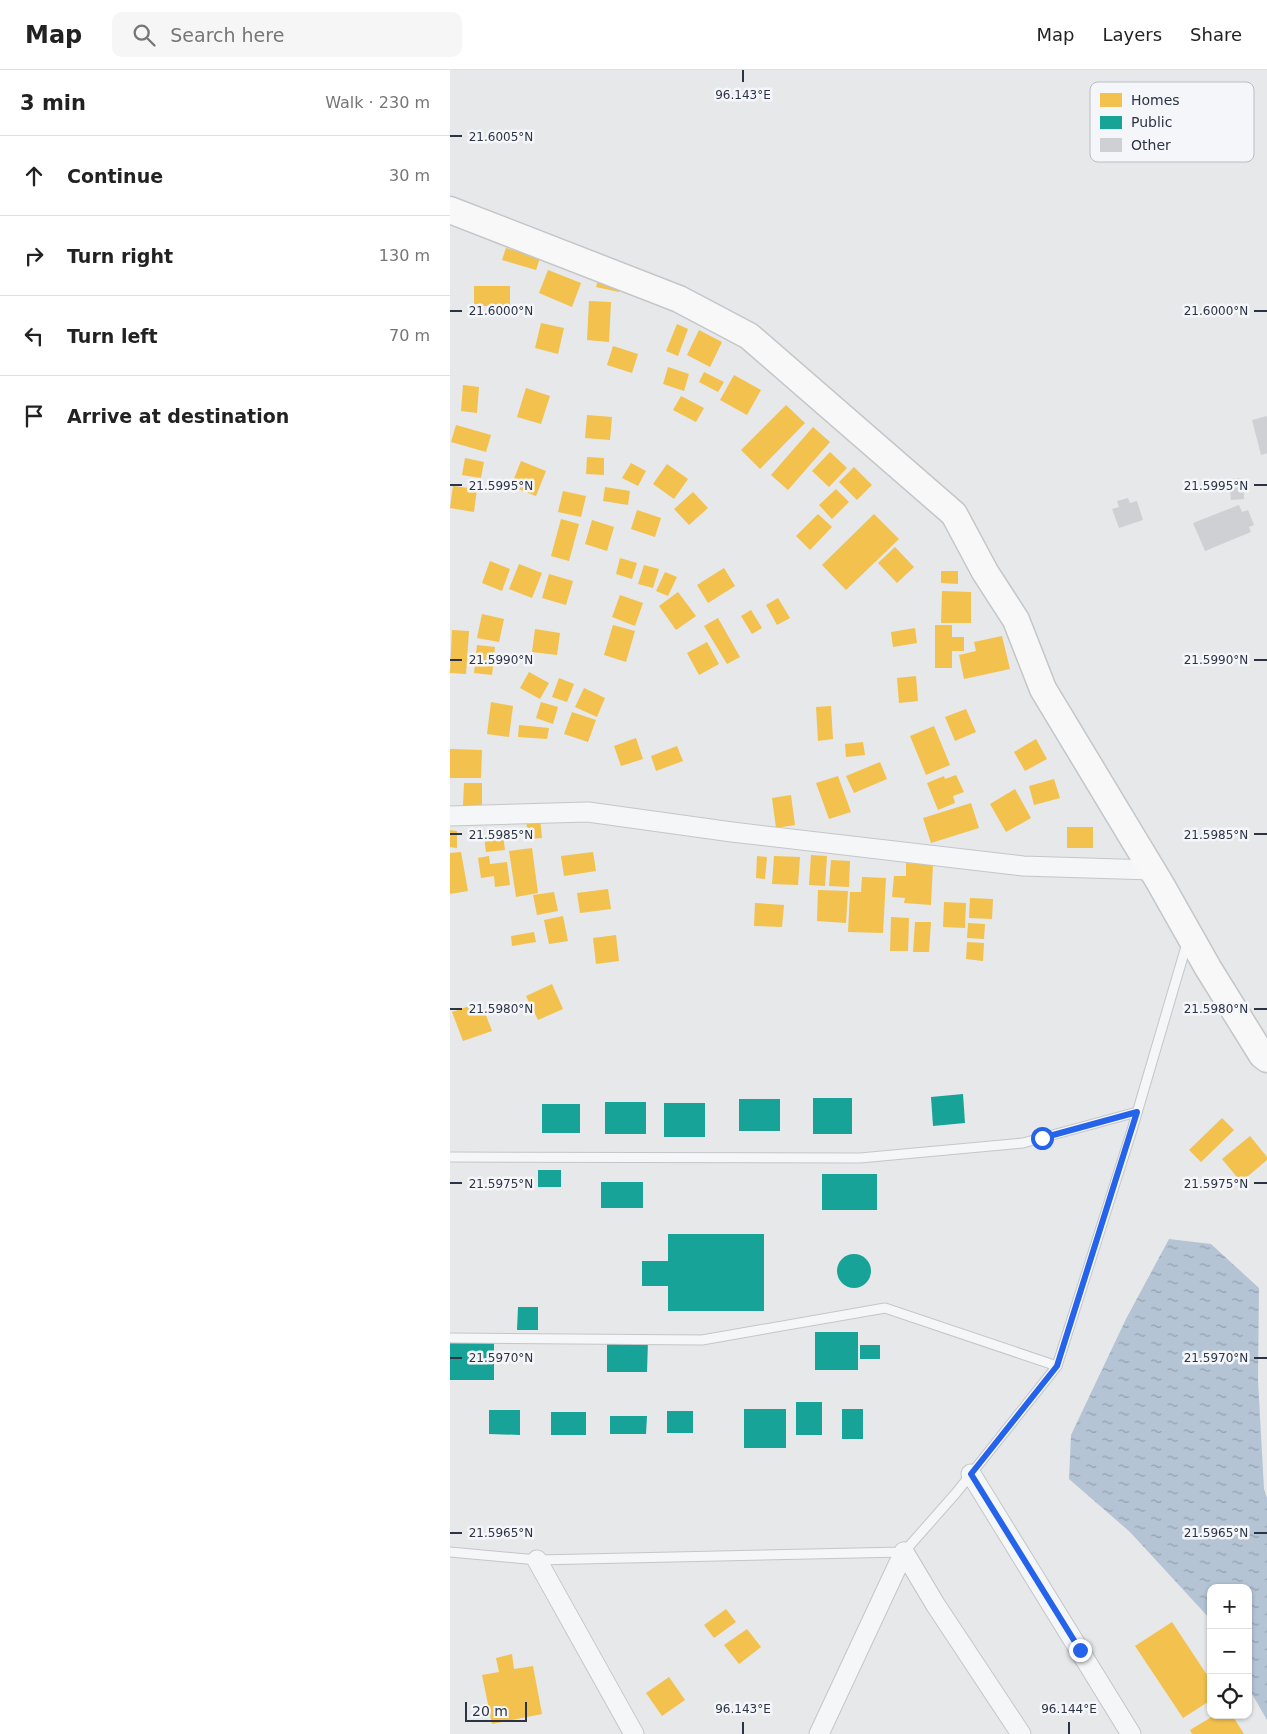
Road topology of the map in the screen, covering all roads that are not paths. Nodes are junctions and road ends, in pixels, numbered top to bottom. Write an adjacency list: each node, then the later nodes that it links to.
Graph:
1 (450, 210): 3 (main road)
2 (450, 816): 3 (street)
3 (1152, 870): 4 (main road)
4 (1189, 935): 5 (main road); 6 (lane)
5 (1267, 1059)
6 (1137, 1112): 7 (lane); 9 (lane)
7 (450, 1157)
8 (450, 1338): 9 (lane)
9 (1057, 1366): 10 (lane)
10 (971, 1474): 12 (lane); 17 (street)
11 (450, 1552): 13 (lane)
12 (904, 1552): 13 (lane); 15 (street); 16 (street)
13 (537, 1560): 14 (street)
14 (634, 1734)
15 (820, 1734)
16 (1021, 1734)
17 (1131, 1734)

